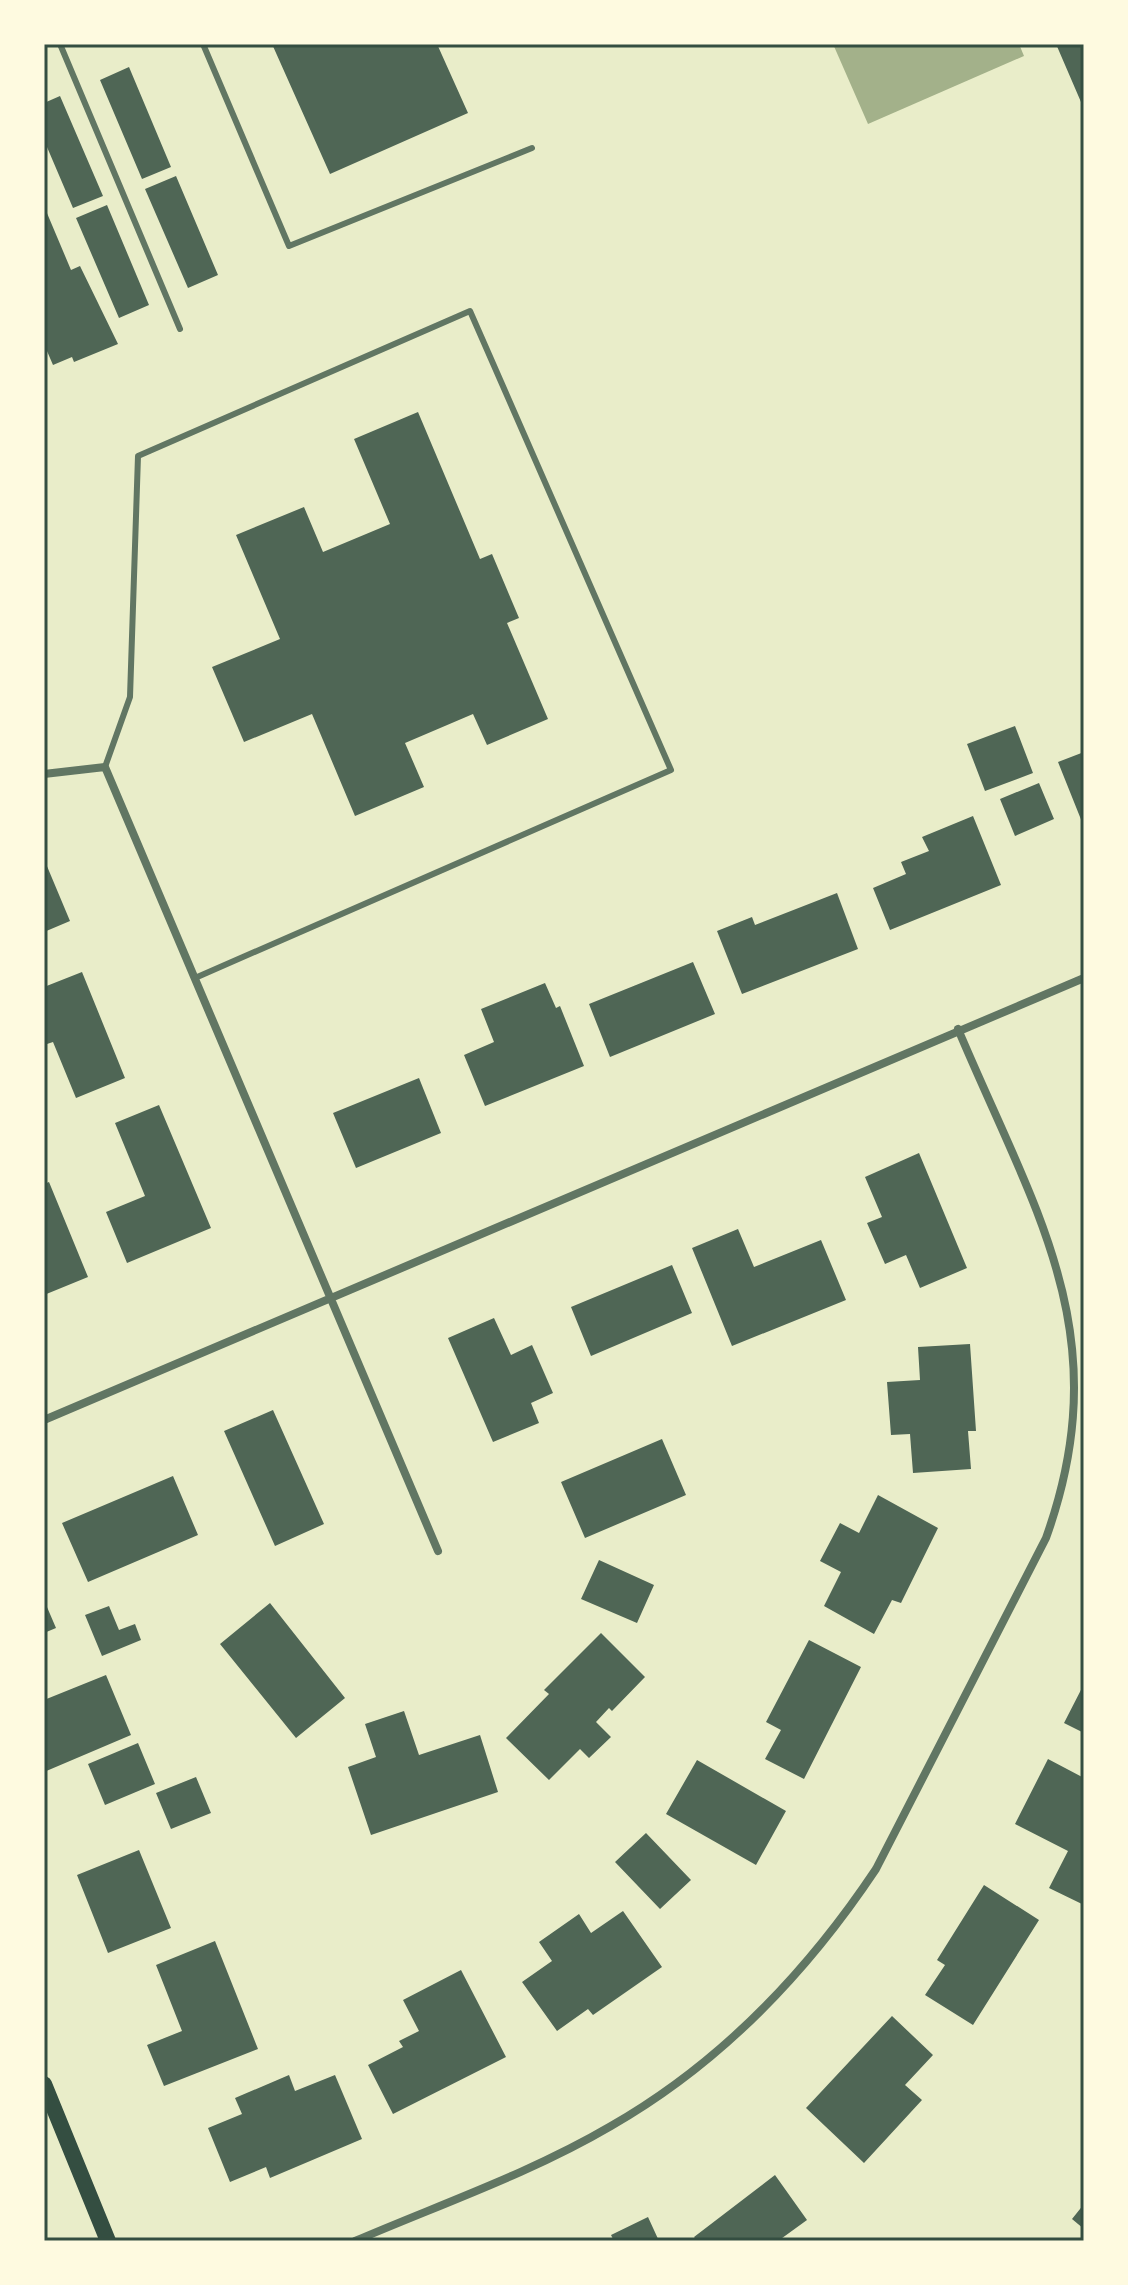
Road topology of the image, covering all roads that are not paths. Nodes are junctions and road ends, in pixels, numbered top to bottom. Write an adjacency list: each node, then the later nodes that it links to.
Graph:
1 (60, 44): 4 (lane)
2 (203, 44): 3 (lane)
3 (532, 148)
4 (180, 329)
5 (105, 767): 6 (street); 7 (street); 7 (lane)
6 (44, 774)
7 (195, 978): 10 (street)
8 (1084, 978): 9 (street)
9 (958, 1029): 10 (street); 15 (street)
10 (331, 1298): 11 (street); 12 (street)
11 (44, 1420)
12 (438, 1551)
13 (44, 2084): 14 (main road)
14 (108, 2241)
15 (355, 2241)

